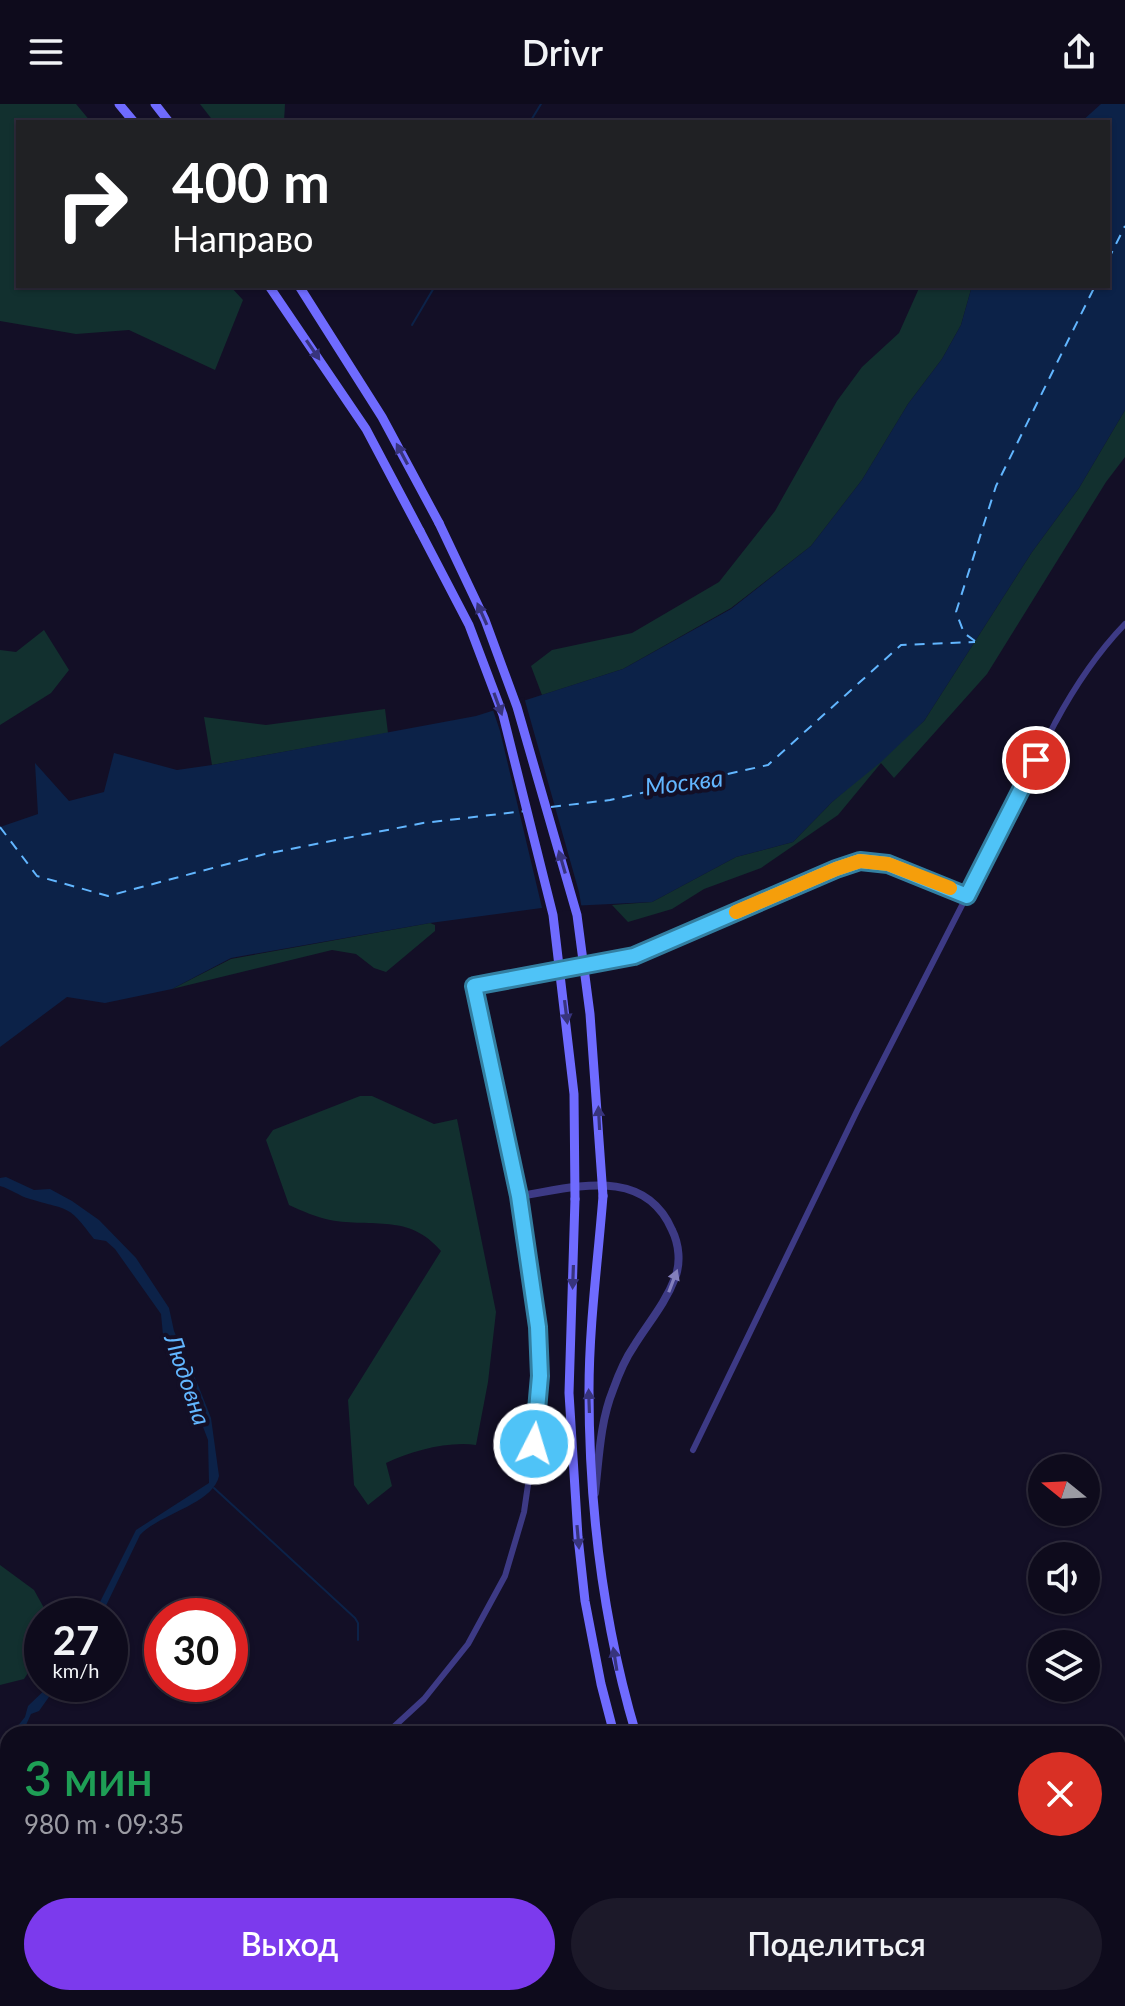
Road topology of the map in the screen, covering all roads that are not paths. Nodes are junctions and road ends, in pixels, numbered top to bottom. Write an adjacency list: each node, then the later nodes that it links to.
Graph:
1 (119, 104): 3 (main road)
2 (155, 104): 4 (main road)
3 (132, 120)
4 (167, 120)
5 (270, 288): 13 (main road, one-way to 13, bridge)
6 (300, 288): 11 (main road, one-way to 6, bridge)
7 (1125, 624): 8 (street)
8 (967, 896): 9 (street); 10 (street)
9 (519, 1196): 11 (street, one-way to 9); 12 (street)
10 (693, 1450)
11 (594, 1503): 14 (main road, one-way to 11)
12 (395, 1726)
13 (612, 1726)
14 (634, 1726)

